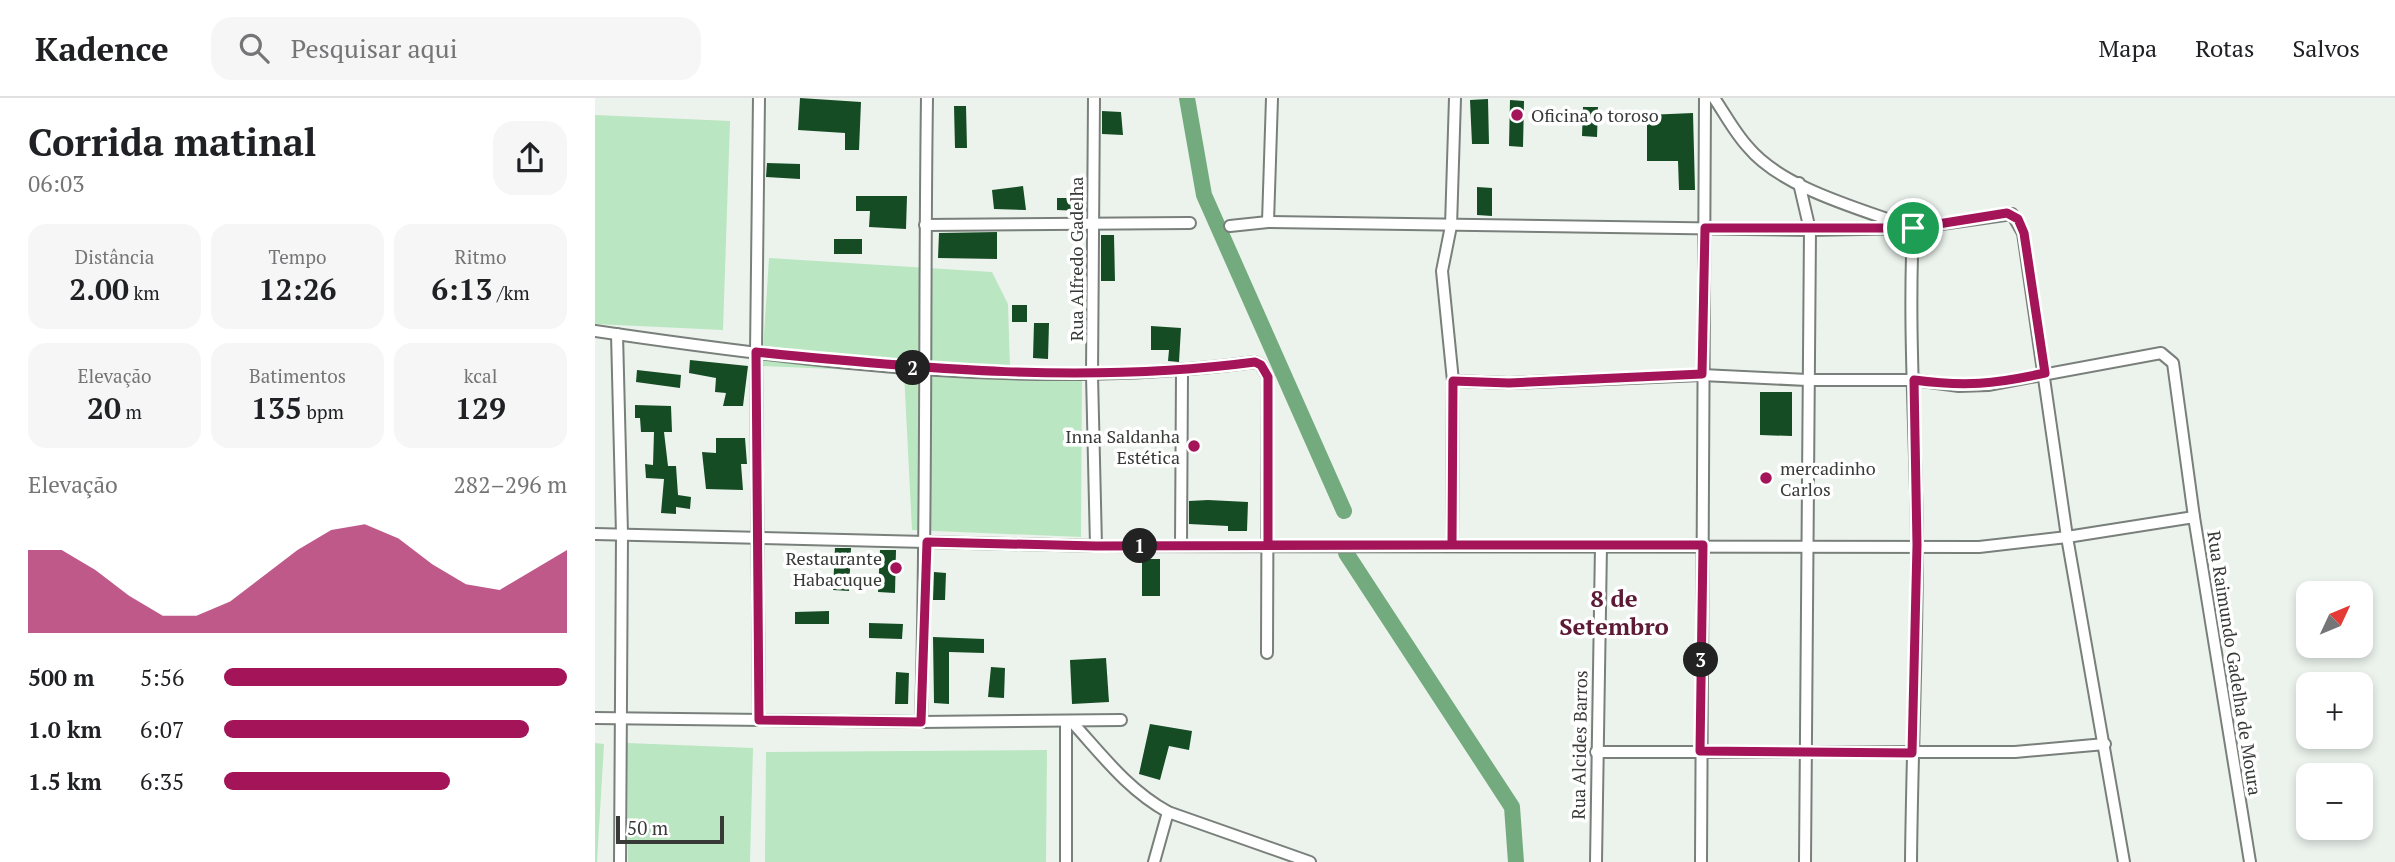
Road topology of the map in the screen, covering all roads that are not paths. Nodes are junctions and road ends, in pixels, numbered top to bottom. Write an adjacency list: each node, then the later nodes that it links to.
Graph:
1 (759, 98): 20 (street)
2 (927, 98): 12 (street)
3 (1094, 98): 10 (street, Rua Alfredo Gadelha)
4 (1272, 98): 9 (street)
5 (1455, 98): 14 (street)
6 (1705, 98): 15 (street)
7 (1714, 98): 8 (street)
8 (1799, 183): 16 (street); 17 (street)
9 (1268, 222): 13 (street); 14 (street)
10 (1094, 223): 11 (street); 12 (street); 25 (street, Rua Alfredo Gadelha)
11 (1190, 223)
12 (925, 225): 21 (street)
13 (1230, 226)
14 (1451, 226): 15 (street); 28 (street)
15 (1705, 228): 17 (street); 24 (street)
16 (1913, 228): 17 (street); 23 (street); 27 (street)
17 (1810, 230): 26 (street)
18 (595, 331): 19 (street)
19 (617, 334): 20 (street); 31 (street)
20 (756, 352): 21 (street); 33 (street)
21 (923, 369): 25 (street); 34 (street)
22 (1182, 372): 25 (street); 35 (street); 42 (street)
23 (2045, 373): 27 (street); 29 (street); 32 (street)
24 (1702, 374): 26 (street); 28 (street); 38 (street)
25 (1092, 375): 41 (street, Rua Alfredo Gadelha)
26 (1807, 380): 27 (street); 39 (street)
27 (1914, 380): 40 (street)
28 (1453, 381): 36 (street)
29 (2193, 517): 32 (street, Rua Raimundo Gadelha de Moura); 65 (street, Rua Raimundo Gadelha de Moura)
30 (595, 534): 31 (street, Rua Raimundo Gadelha de Moura)
31 (622, 534): 33 (street, Rua Raimundo Gadelha de Moura); 45 (street)
32 (2067, 537): 40 (street, Rua Raimundo Gadelha de Moura); 50 (street)
33 (759, 538): 34 (street, Rua Raimundo Gadelha de Moura); 46 (street)
34 (927, 542): 41 (street, Rua Raimundo Gadelha de Moura); 48 (street)
35 (1268, 545): 36 (street, Rua Raimundo Gadelha de Moura); 42 (street, Rua Raimundo Gadelha de Moura); 43 (street)
36 (1452, 545): 37 (street, Rua Raimundo Gadelha de Moura)
37 (1601, 545): 38 (street, Rua Raimundo Gadelha de Moura); 51 (street, Rua Alcides Barros)
38 (1703, 545): 39 (street, Rua Raimundo Gadelha de Moura); 52 (street)
39 (1808, 545): 40 (street, Rua Raimundo Gadelha de Moura); 53 (street)
40 (1917, 545): 54 (street)
41 (1096, 546): 42 (street, Rua Raimundo Gadelha de Moura)
42 (1181, 546)
43 (1267, 653)
44 (595, 718): 45 (street)
45 (619, 718): 46 (street); 56 (street)
46 (759, 720): 48 (street)
47 (1121, 720): 49 (street)
48 (921, 722): 49 (street)
49 (1069, 722): 55 (street); 57 (street)
50 (2105, 744): 54 (street); 64 (street)
51 (1596, 751): 52 (street); 60 (street, Rua Alcides Barros)
52 (1700, 751): 53 (street); 61 (street)
53 (1808, 752): 54 (street); 62 (street)
54 (1912, 753): 63 (street)
55 (1168, 812): 58 (street); 59 (street)
56 (620, 862)
57 (1066, 862)
58 (1154, 862)
59 (1310, 862)
60 (1595, 862)
61 (1701, 862)
62 (1805, 862)
63 (1910, 862)
64 (2124, 862)
65 (2250, 862)

